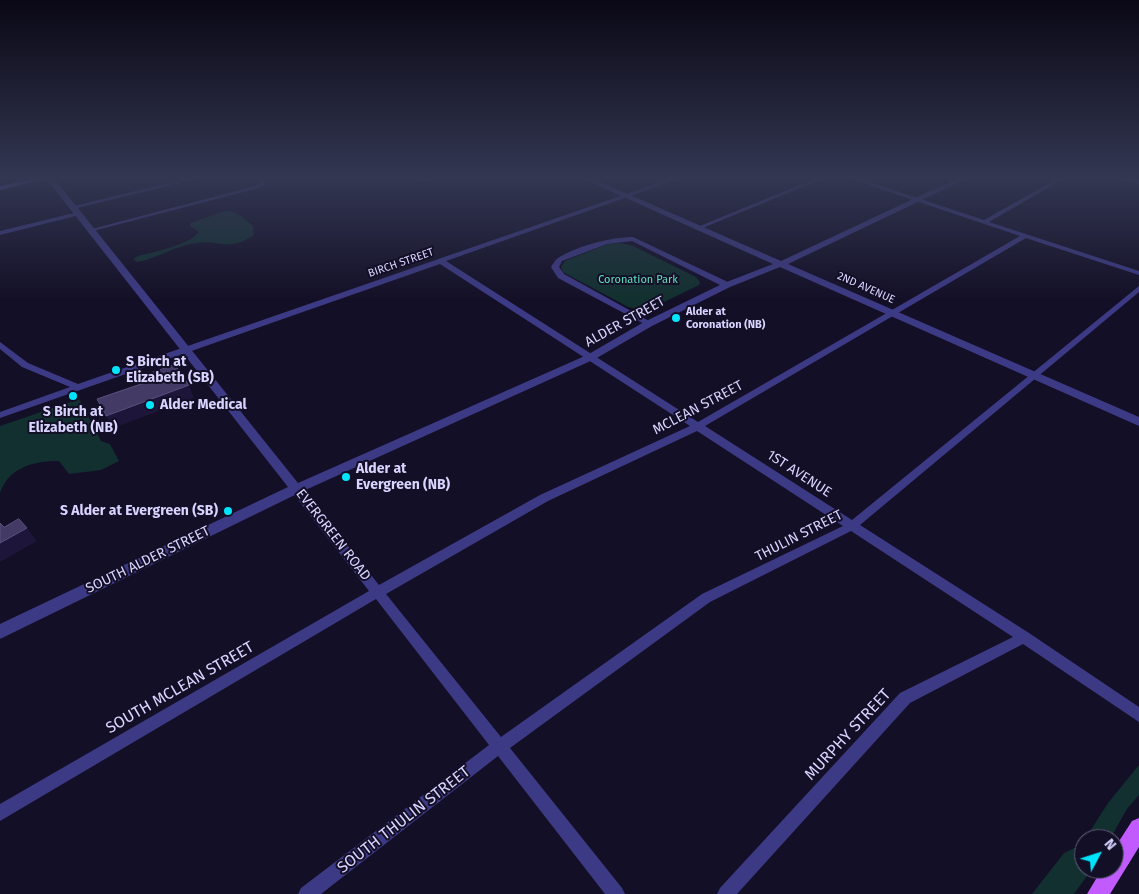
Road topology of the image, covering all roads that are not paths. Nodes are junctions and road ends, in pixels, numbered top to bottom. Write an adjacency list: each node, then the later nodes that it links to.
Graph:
1 (47, 219): 13 (street)
2 (83, 219): 12 (street, EVERGREEN ROAD)
3 (135, 219): 12 (street)
4 (561, 219): 15 (street, BIRCH STREET)
5 (677, 219): 11 (street, 2ND AVENUE)
6 (721, 219): 11 (street)
7 (877, 219): 16 (street, ALDER STREET)
8 (974, 219): 10 (street)
9 (990, 219): 10 (street)
10 (984, 222): 14 (street)
11 (698, 228): 16 (street, 2ND AVENUE)
12 (91, 230): 23 (street, EVERGREEN ROAD)
13 (0, 233)
14 (1025, 236): 17 (street); 20 (street, MCLEAN STREET)
15 (441, 261): 23 (street, BIRCH STREET); 24 (street, 1ST AVENUE)
16 (781, 264): 18 (street, ALDER STREET); 20 (street, 2ND AVENUE)
17 (1139, 273)
18 (727, 284): 21 (street, ALDER STREET); 21 (street)
19 (1139, 288): 25 (street, THULIN STREET)
20 (893, 313): 25 (street, 2ND AVENUE); 29 (street, MCLEAN STREET)
21 (648, 324): 24 (street, ALDER STREET)
22 (0, 344): 26 (street)
23 (186, 350): 26 (street, BIRCH STREET); 30 (street, EVERGREEN ROAD)
24 (591, 357): 29 (street, 1ST AVENUE); 30 (street, ALDER STREET)
25 (1034, 375): 28 (street, 2ND AVENUE); 31 (street, THULIN STREET)
26 (79, 388): 27 (street, BIRCH STREET)
27 (0, 415)
28 (1139, 422)
29 (697, 426): 31 (street, 1ST AVENUE); 32 (street, MCLEAN STREET)
30 (296, 489): 32 (street, EVERGREEN ROAD); 33 (street, SOUTH ALDER STREET)
31 (852, 526): 34 (street, 1ST AVENUE); 36 (street, THULIN STREET)
32 (378, 592): 36 (street, EVERGREEN ROAD); 37 (street, SOUTH MCLEAN STREET)
33 (0, 632)
34 (1024, 637): 35 (street, 1ST AVENUE); 43 (street, MURPHY STREET)
35 (1139, 716)
36 (500, 746): 41 (street, SOUTH THULIN STREET); 42 (street, EVERGREEN ROAD)
37 (0, 813)
38 (1139, 828): 39 (main road)
39 (1124, 853)
40 (1108, 879): 44 (main road)
41 (308, 894)
42 (616, 894)
43 (726, 894)
44 (1098, 894)

